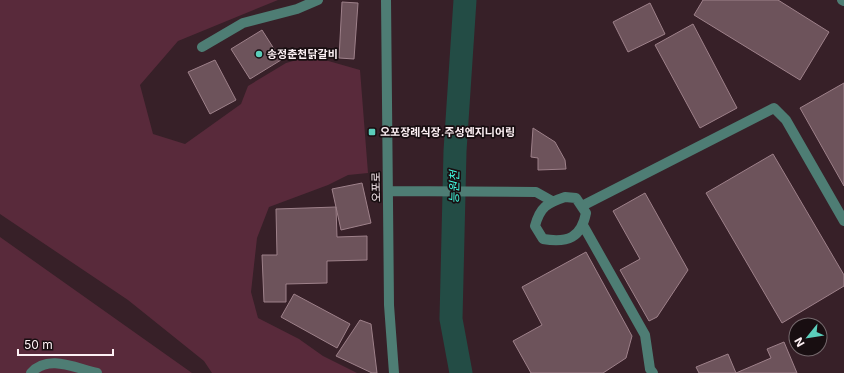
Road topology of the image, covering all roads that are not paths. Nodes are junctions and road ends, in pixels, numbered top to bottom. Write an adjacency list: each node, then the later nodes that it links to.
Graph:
1 (318, 0): 3 (street)
2 (386, 0): 4 (street, 오포로)
3 (202, 47)
4 (388, 191): 5 (street); 11 (street, 오포로)
5 (552, 201): 6 (street); 8 (street)
6 (582, 206): 7 (street); 8 (street)
7 (844, 221)
8 (584, 227): 12 (street)
9 (31, 373): 10 (street)
10 (97, 373)
11 (394, 373)
12 (653, 373)

